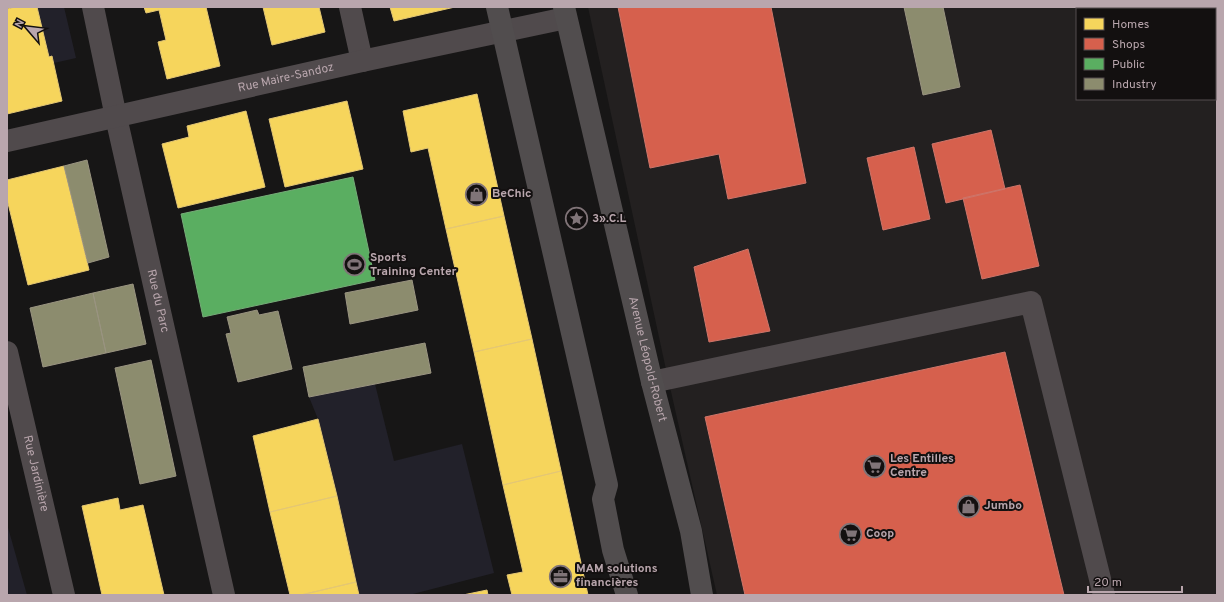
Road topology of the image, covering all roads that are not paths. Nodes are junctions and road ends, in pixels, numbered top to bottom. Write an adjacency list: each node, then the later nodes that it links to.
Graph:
1 (93, 7): 7 (street, Rue du Parc)
2 (350, 7): 6 (street)
3 (497, 7): 5 (main road)
4 (565, 12): 5 (street, Rue Maire-Sandoz); 10 (main road, Avenue Léopold-Robert)
5 (503, 31): 6 (street, Rue Maire-Sandoz); 13 (main road)
6 (362, 61): 7 (street, Rue Maire-Sandoz)
7 (116, 117): 8 (street, Rue Maire-Sandoz); 12 (street, Rue du Parc)
8 (7, 141)
9 (7, 352): 11 (street, Rue Jardinière)
10 (652, 382): 14 (main road, Avenue Léopold-Robert); 15 (street)
11 (64, 595)
12 (224, 595)
13 (627, 595)
14 (702, 595)
15 (1104, 595)

